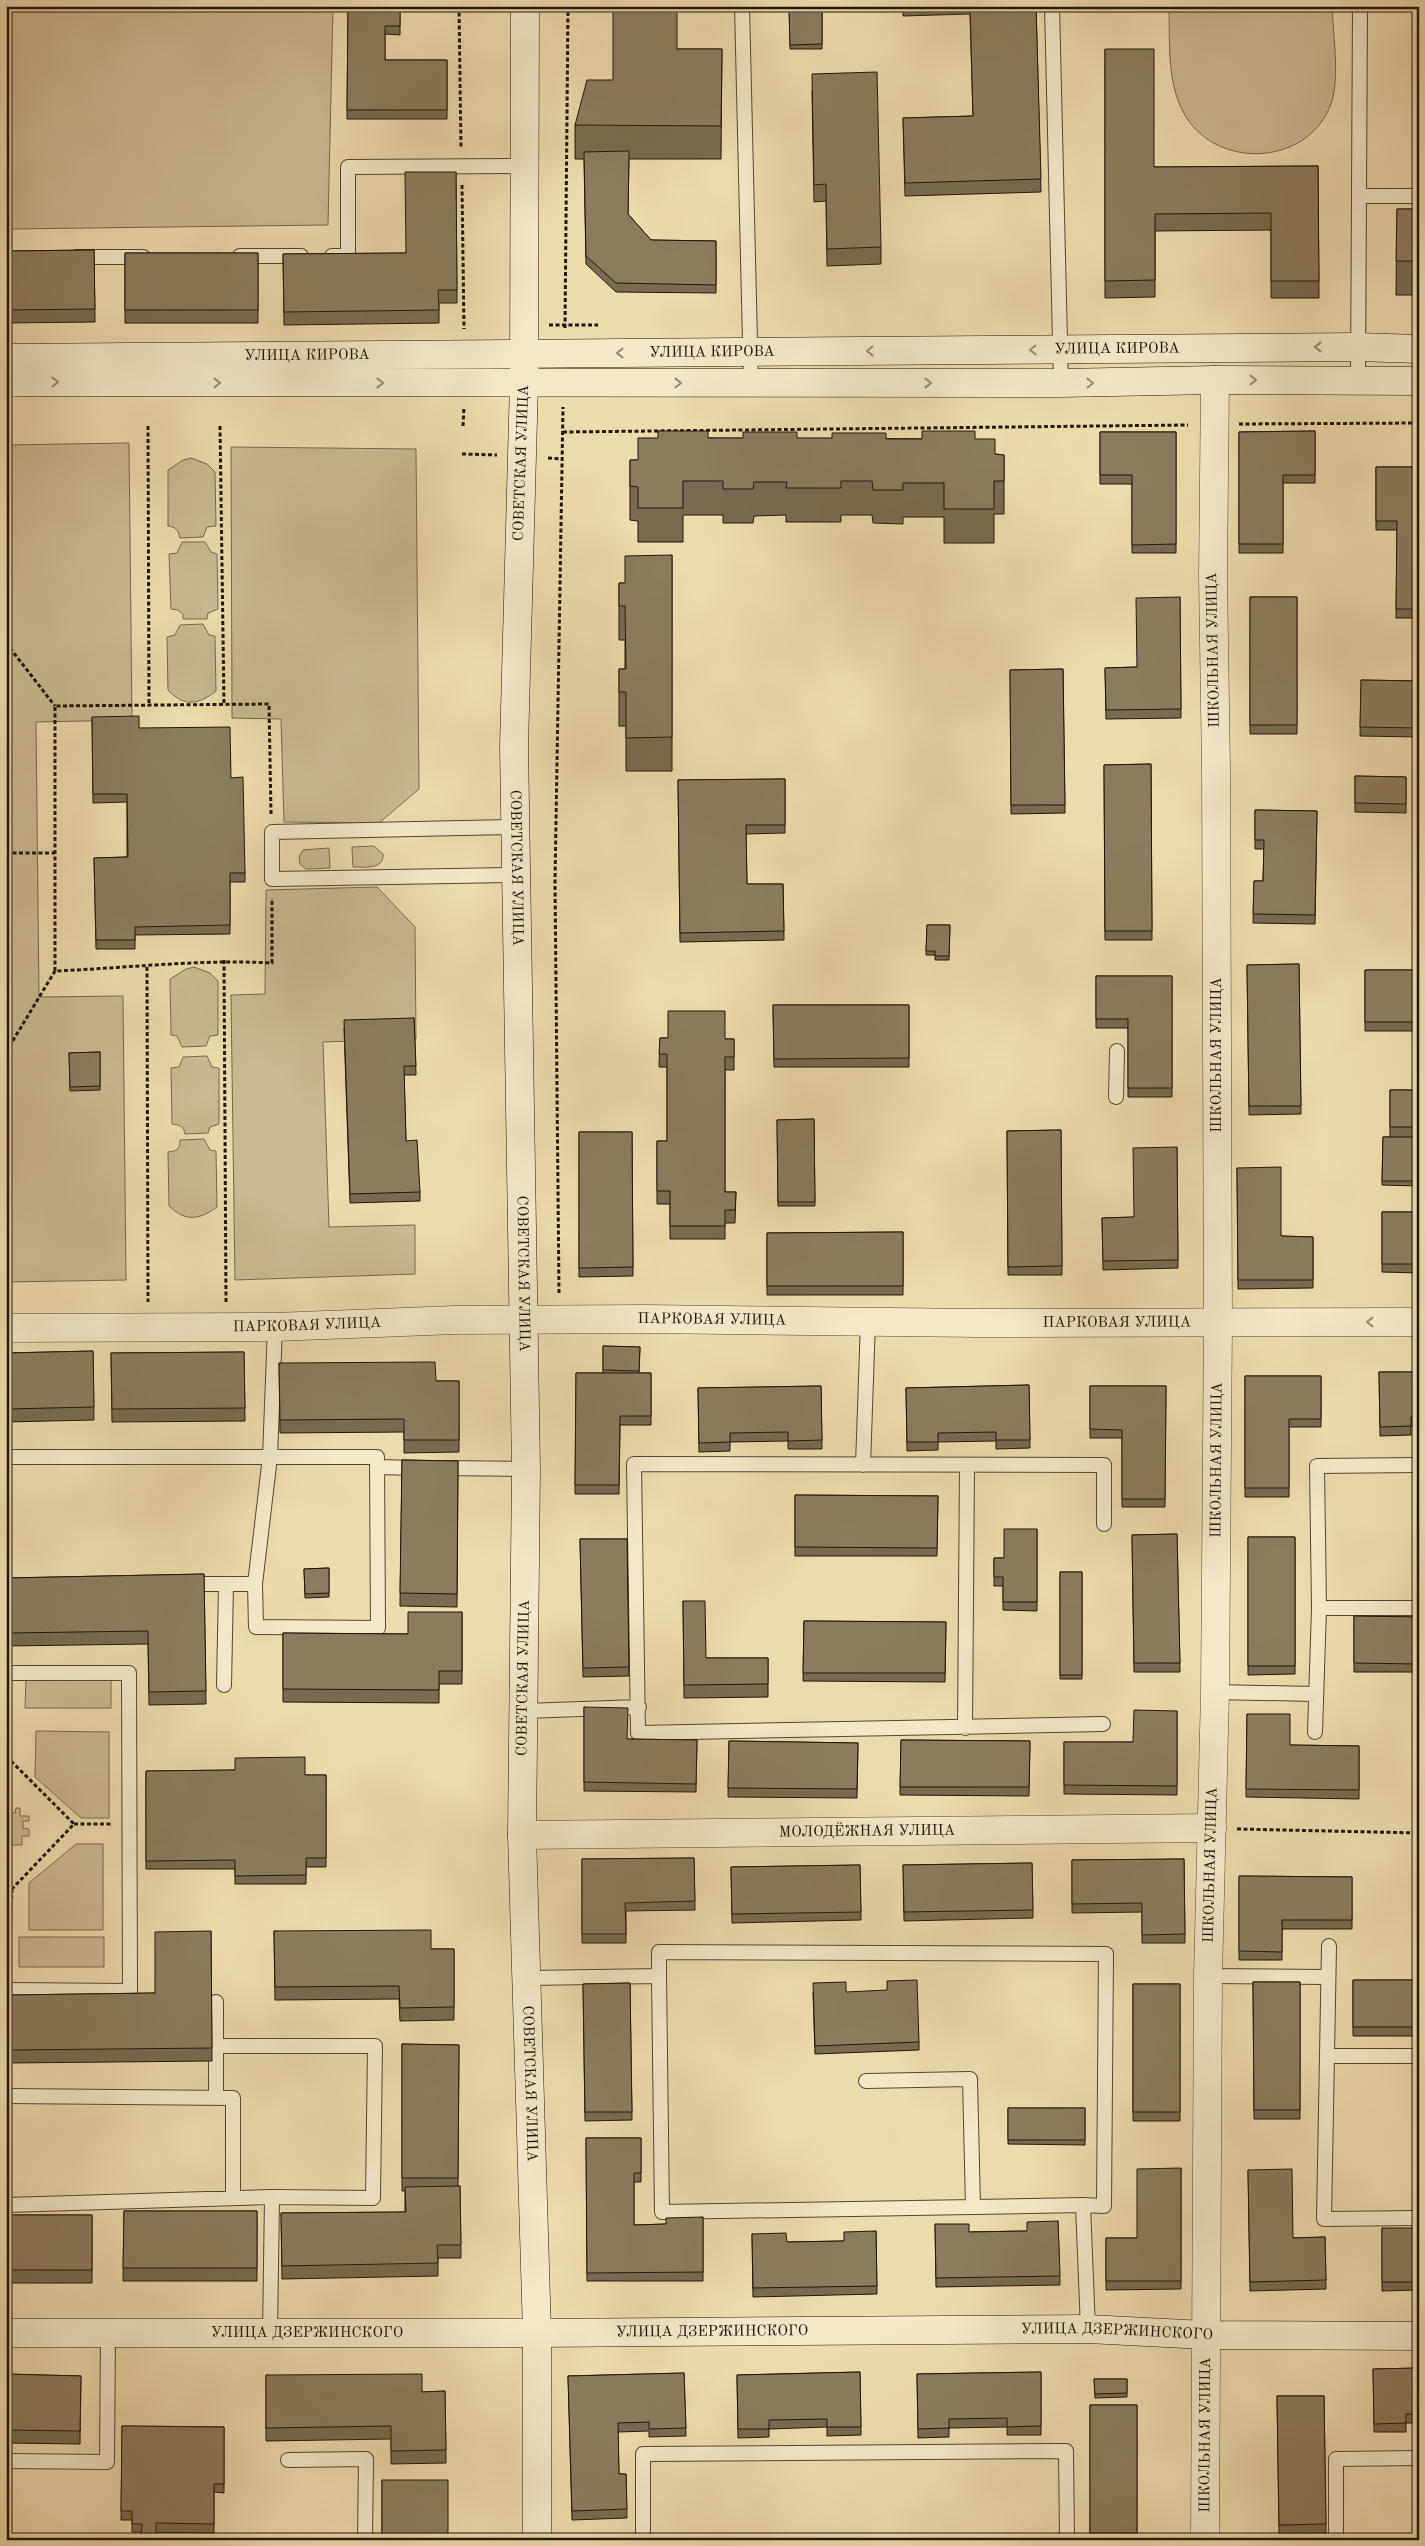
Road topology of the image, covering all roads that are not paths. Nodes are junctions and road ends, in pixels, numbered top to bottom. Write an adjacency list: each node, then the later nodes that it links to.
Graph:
1 (525, 6): 5 (street, СОВЕТСКАЯ УЛИЦА)
2 (742, 6): 14 (lane)
3 (1052, 6): 12 (lane)
4 (1360, 6): 6 (lane)
5 (525, 166): 8 (lane); 15 (street, СОВЕТСКАЯ УЛИЦА)
6 (1360, 196): 7 (lane); 11 (lane)
7 (1419, 196)
8 (221, 256)
9 (65, 257): 10 (lane)
10 (153, 257)
11 (1358, 346): 12 (street, УЛИЦА КИРОВА, one-way to 12); 13 (street, УЛИЦА КИРОВА); 17 (lane)
12 (1060, 349): 14 (street, УЛИЦА КИРОВА, one-way to 14); 22 (lane)
13 (1419, 349)
14 (750, 352): 15 (street, УЛИЦА КИРОВА, one-way to 15); 23 (lane)
15 (524, 354): 16 (street, УЛИЦА КИРОВА); 21 (street, СОВЕТСКАЯ УЛИЦА)
16 (6, 358)
17 (1358, 379): 18 (street, УЛИЦА КИРОВА, one-way to 17); 19 (street, УЛИЦА КИРОВА)
18 (1215, 380): 22 (street, УЛИЦА КИРОВА, one-way to 18); 31 (street, ШКОЛЬНАЯ УЛИЦА)
19 (1419, 381)
20 (6, 382): 21 (street, УЛИЦА КИРОВА, one-way to 21)
21 (524, 383): 23 (street, УЛИЦА КИРОВА, one-way to 23); 24 (street, СОВЕТСКАЯ УЛИЦА)
22 (1061, 383): 23 (street, УЛИЦА КИРОВА, one-way to 22)
23 (751, 384)
24 (516, 828): 25 (street, СОВЕТСКАЯ УЛИЦА); 25 (lane)
25 (516, 875): 28 (street, СОВЕТСКАЯ УЛИЦА)
26 (1117, 1051): 27 (lane)
27 (1116, 1097)
28 (525, 1320): 29 (street, ПАРКОВАЯ УЛИЦА); 32 (street, ПАРКОВАЯ УЛИЦА); 40 (street, СОВЕТСКАЯ УЛИЦА)
29 (868, 1322): 31 (street, ПАРКОВАЯ УЛИЦА); 36 (lane)
30 (1419, 1322): 31 (street, ПАРКОВАЯ УЛИЦА, one-way to 31)
31 (1218, 1323): 49 (street, ШКОЛЬНАЯ УЛИЦА)
32 (275, 1327): 33 (street, ПАРКОВАЯ УЛИЦА); 35 (lane)
33 (6, 1328)
34 (6, 1457): 35 (lane)
35 (270, 1458): 39 (lane); 43 (lane)
36 (863, 1465): 37 (lane); 51 (lane)
37 (967, 1465): 41 (lane); 54 (lane)
38 (1419, 1465): 45 (lane)
39 (377, 1467): 40 (lane); 43 (lane)
40 (526, 1469): 52 (street, СОВЕТСКАЯ УЛИЦА)
41 (1104, 1524)
42 (176, 1584): 44 (lane)
43 (255, 1584): 44 (lane)
44 (226, 1585): 48 (lane)
45 (1319, 1608): 46 (lane); 50 (lane)
46 (1419, 1608)
47 (7, 1673): 63 (lane)
48 (224, 1685)
49 (1215, 1692): 50 (lane); 56 (street, ШКОЛЬНАЯ УЛИЦА)
50 (1316, 1694): 55 (lane)
51 (639, 1707): 52 (lane); 54 (lane)
52 (524, 1711): 57 (street, СОВЕТСКАЯ УЛИЦА)
53 (1103, 1724): 54 (lane)
54 (965, 1728)
55 (1315, 1732)
56 (1212, 1828): 57 (street, МОЛОДЁЖНАЯ УЛИЦА); 60 (street, ШКОЛЬНАЯ УЛИЦА)
57 (522, 1835): 62 (street, СОВЕТСКАЯ УЛИЦА)
58 (1329, 1946): 61 (lane)
59 (659, 1976): 62 (lane); 74 (lane); 75 (lane)
60 (1208, 1976): 61 (lane); 82 (street, ШКОЛЬНАЯ УЛИЦА)
61 (1328, 1977): 66 (lane)
62 (528, 1978): 79 (street, СОВЕТСКАЯ УЛИЦА)
63 (7, 1990)
64 (216, 2002): 65 (lane)
65 (216, 2046): 70 (lane); 71 (lane)
66 (1327, 2056): 67 (lane); 76 (lane)
67 (1419, 2056)
68 (866, 2081): 75 (lane)
69 (6, 2096): 70 (lane)
70 (216, 2098): 72 (lane)
71 (272, 2197): 72 (lane); 80 (lane)
72 (233, 2198): 73 (lane)
73 (6, 2204)
74 (1083, 2205): 75 (lane); 77 (lane)
75 (973, 2207)
76 (1419, 2218)
77 (1088, 2329): 79 (street, УЛИЦА ДЗЕРЖИНСКОГО); 82 (street, УЛИЦА ДЗЕРЖИНСКОГО)
78 (6, 2333): 81 (street, УЛИЦА ДЗЕРЖИНСКОГО)
79 (537, 2333): 80 (street, УЛИЦА ДЗЕРЖИНСКОГО); 88 (street, СОВЕТСКАЯ УЛИЦА)
80 (270, 2334): 81 (street, УЛИЦА ДЗЕРЖИНСКОГО)
81 (108, 2335): 86 (lane)
82 (1205, 2335): 83 (street, УЛИЦА ДЗЕРЖИНСКОГО); 91 (street, ШКОЛЬНАЯ УЛИЦА)
83 (1419, 2336)
84 (1419, 2458): 92 (lane)
85 (288, 2460): 87 (lane)
86 (6, 2461)
87 (365, 2540)
88 (537, 2540)
89 (643, 2540): 90 (lane)
90 (1067, 2540)
91 (1205, 2540)
92 (1336, 2540)

